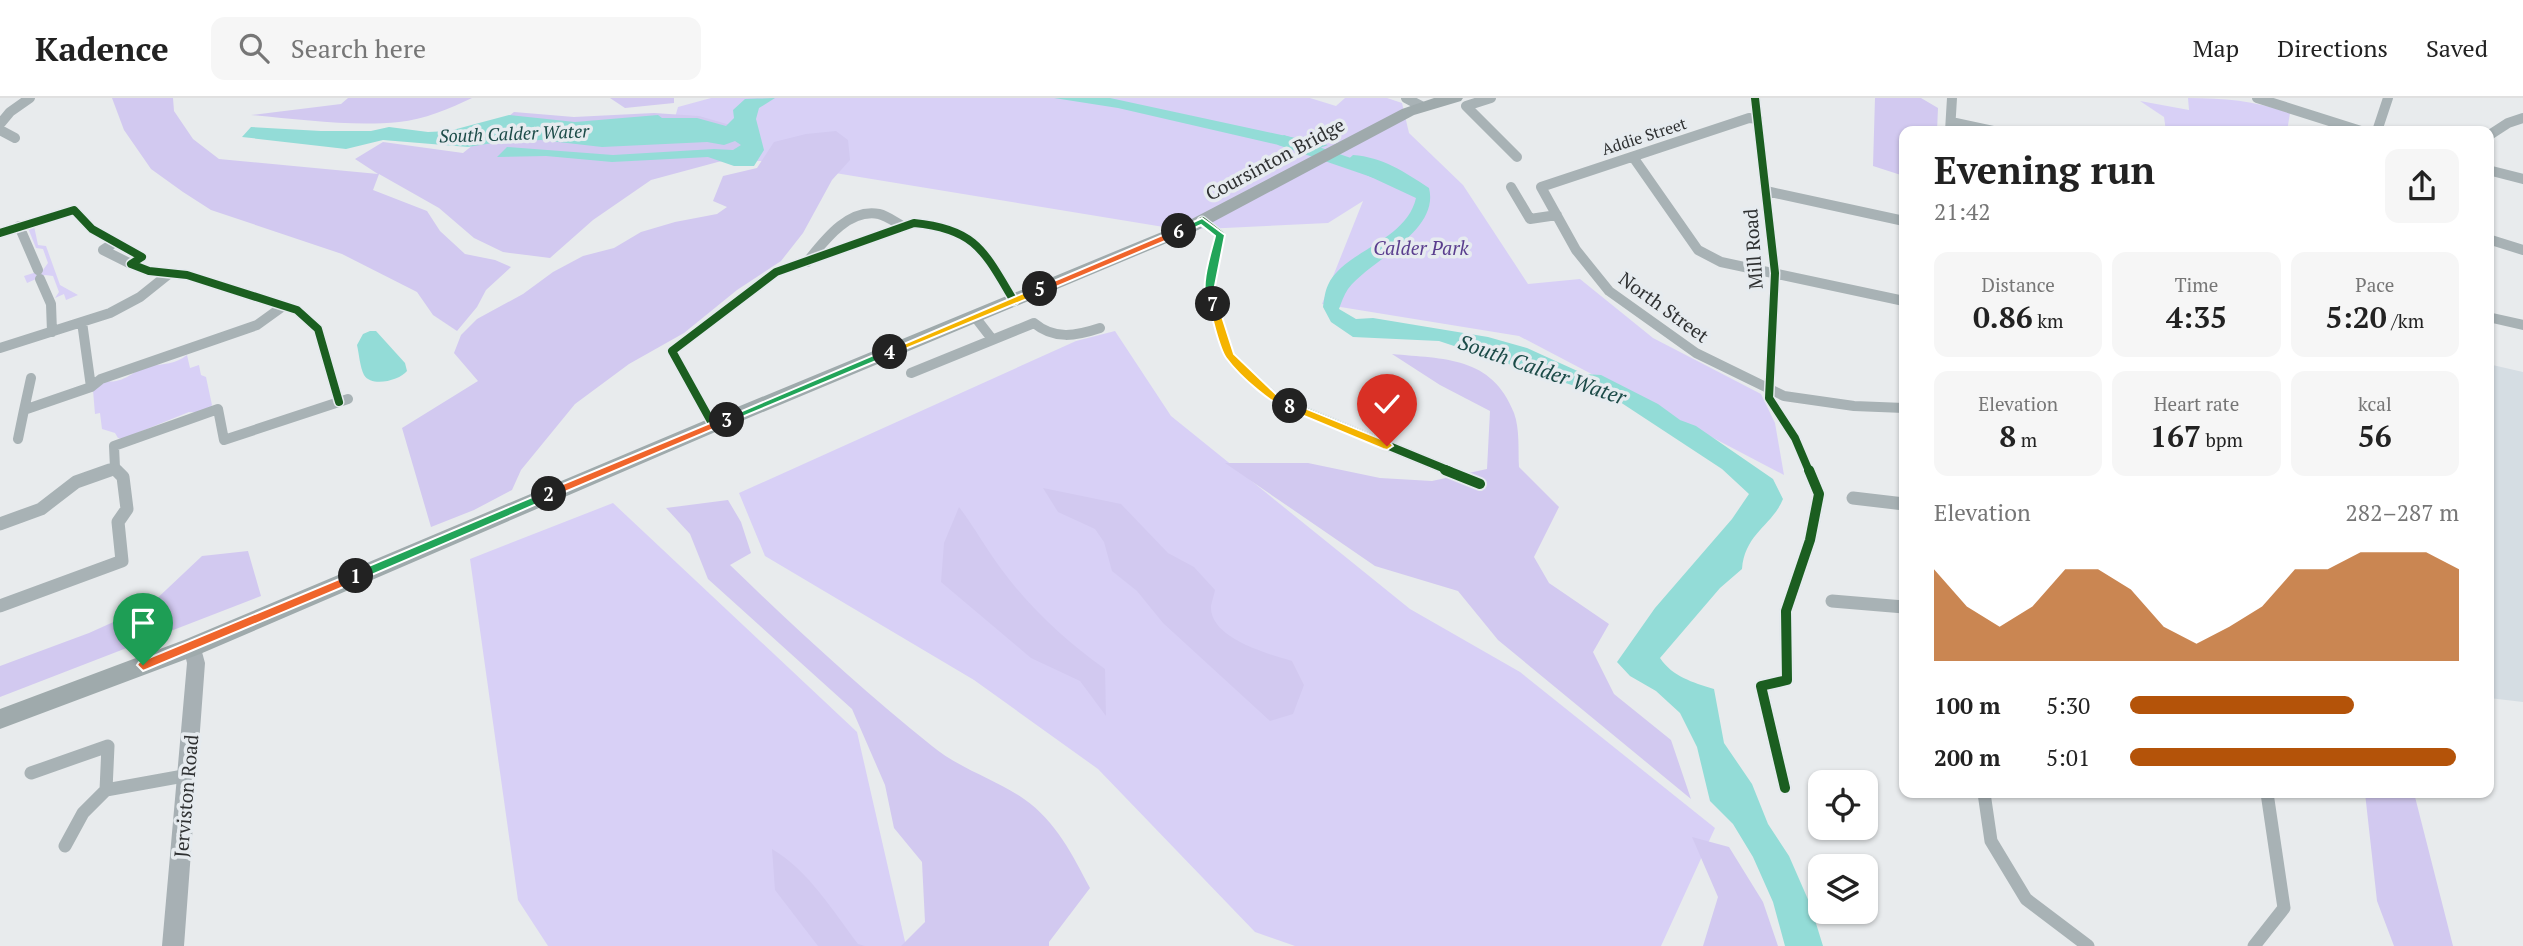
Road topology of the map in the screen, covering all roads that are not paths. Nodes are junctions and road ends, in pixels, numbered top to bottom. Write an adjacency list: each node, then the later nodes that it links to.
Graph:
1 (30, 98): 9 (street)
2 (1455, 98): 8 (main road, Coursinton Bridge)
3 (1491, 98): 20 (street)
4 (1755, 98): 11 (street, Mill Road)
5 (1952, 98): 14 (street)
6 (2258, 98): 15 (street)
7 (2388, 98): 16 (street)
8 (1413, 102): 29 (main road, Coursinton Bridge)
9 (16, 107): 10 (street); 13 (street)
10 (0, 114)
11 (1758, 118): 21 (street, Addie Street); 26 (street, Mill Road)
12 (2522, 120): 18 (street)
13 (0, 124)
14 (1950, 126)
15 (2345, 126)
16 (2379, 126)
17 (0, 130): 19 (street)
18 (2494, 132)
19 (0, 137)
20 (1517, 157)
21 (1633, 157): 25 (street, Addie Street); 37 (street)
22 (2494, 172): 23 (street)
23 (2523, 179)
24 (1511, 187): 27 (street)
25 (1541, 187): 27 (street, North Street)
26 (1766, 191): 28 (street); 37 (street, Mill Road)
27 (1557, 215): 52 (street, North Street)
28 (1899, 220)
29 (1202, 221): 39 (main road, Coursinton Bridge); 58 (street)
30 (19, 226): 32 (street); 36 (street); 46 (street)
31 (904, 227): 35 (street); 35 (street); 39 (street)
32 (0, 233)
33 (2494, 241): 34 (street)
34 (2523, 250)
35 (807, 262): 55 (street)
36 (170, 273): 40 (street); 43 (street)
37 (1775, 273): 38 (street); 52 (street, Mill Road)
38 (1899, 300)
39 (1014, 301): 41 (main road, Coursinton Bridge)
40 (282, 307): 51 (street); 57 (street)
41 (975, 317): 47 (street); 55 (main road, Coursinton Bridge)
42 (2494, 318): 44 (street)
43 (82, 322): 46 (street); 51 (street)
44 (2523, 325)
45 (1100, 328): 47 (street)
46 (52, 332): 48 (street)
47 (992, 339): 49 (street)
48 (0, 348)
49 (911, 373)
50 (31, 378): 54 (street)
51 (91, 387): 54 (street)
52 (1770, 394): 53 (street, North Street); 69 (street)
53 (1899, 408)
54 (24, 410): 56 (street)
55 (713, 425): 65 (main road, Coursinton Bridge)
56 (18, 439)
57 (115, 468): 61 (street); 63 (street)
58 (1480, 484)
59 (1853, 498): 60 (street)
60 (1899, 503)
61 (0, 524)
62 (1832, 601): 64 (street)
63 (0, 606)
64 (1899, 607)
65 (192, 647): 66 (main road, Coursinton Bridge); 68 (main road, Jerviston Road)
66 (0, 719)
67 (31, 773): 70 (street)
68 (189, 775): 70 (street); 74 (main road, Jerviston Road)
69 (1785, 788)
70 (106, 790): 73 (street)
71 (1985, 798): 75 (street)
72 (2268, 798): 76 (street)
73 (65, 846)
74 (173, 946)
75 (2088, 946)
76 (2254, 946)

